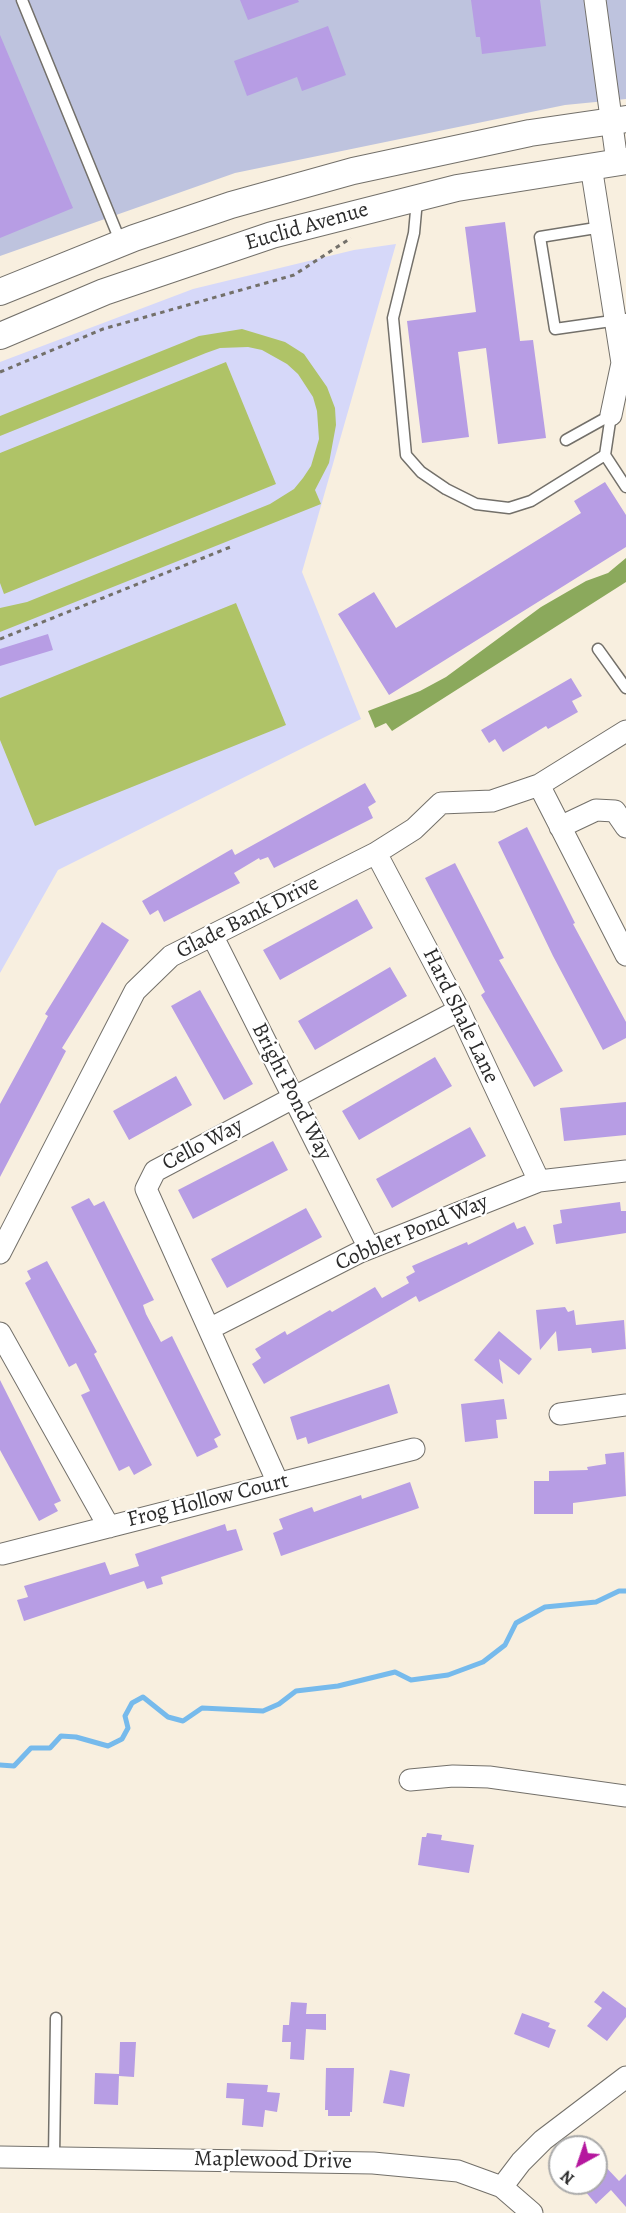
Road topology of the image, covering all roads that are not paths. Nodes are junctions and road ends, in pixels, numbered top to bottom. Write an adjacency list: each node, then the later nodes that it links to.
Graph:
1 (22, 0): 8 (lane)
2 (595, 0): 3 (street)
3 (618, 120): 4 (street); 8 (street, Euclid Avenue)
4 (621, 161): 5 (street, Euclid Avenue)
5 (591, 166): 6 (street, Euclid Avenue); 7 (street)
6 (417, 198): 11 (street, Euclid Avenue); 14 (lane)
7 (602, 227): 10 (street); 10 (lane)
8 (121, 243): 9 (street, Euclid Avenue)
9 (0, 292)
10 (620, 319): 12 (street)
11 (0, 336)
12 (611, 415): 13 (lane); 14 (lane)
13 (566, 440)
14 (605, 455): 15 (lane)
15 (626, 487)
16 (598, 649): 17 (lane)
17 (626, 688)
18 (626, 731): 19 (street, Glade Bank Drive)
19 (539, 785): 20 (street); 22 (street, Glade Bank Drive)
20 (560, 827): 21 (street); 24 (street)
21 (626, 828)
22 (376, 853): 23 (street, Glade Bank Drive); 25 (street, Hard Shale Lane)
23 (213, 937): 26 (street, Bright Pond Way); 30 (street, Glade Bank Drive)
24 (626, 954)
25 (459, 1010): 26 (street, Cello Way); 28 (street, Hard Shale Lane)
26 (294, 1098): 29 (street, Bright Pond Way); 31 (street, Cello Way)
27 (626, 1171): 28 (street, Cobbler Pond Way)
28 (539, 1181): 29 (street, Cobbler Pond Way)
29 (369, 1248): 31 (street, Cobbler Pond Way)
30 (0, 1253)
31 (209, 1329): 36 (street, Cello Way)
32 (0, 1333): 37 (street)
33 (626, 1405): 34 (street)
34 (560, 1414)
35 (414, 1449): 36 (street, Frog Hollow Court)
36 (278, 1483): 37 (street, Frog Hollow Court)
37 (109, 1527): 38 (street, Frog Hollow Court)
38 (2, 1554)
39 (410, 1780): 40 (street)
40 (626, 1796)
41 (56, 2018): 44 (lane)
42 (626, 2077): 45 (street)
43 (0, 2157): 44 (street, Maplewood Drive)
44 (54, 2158): 45 (street, Maplewood Drive)
45 (502, 2187): 46 (street, Maplewood Drive)
46 (532, 2213)

